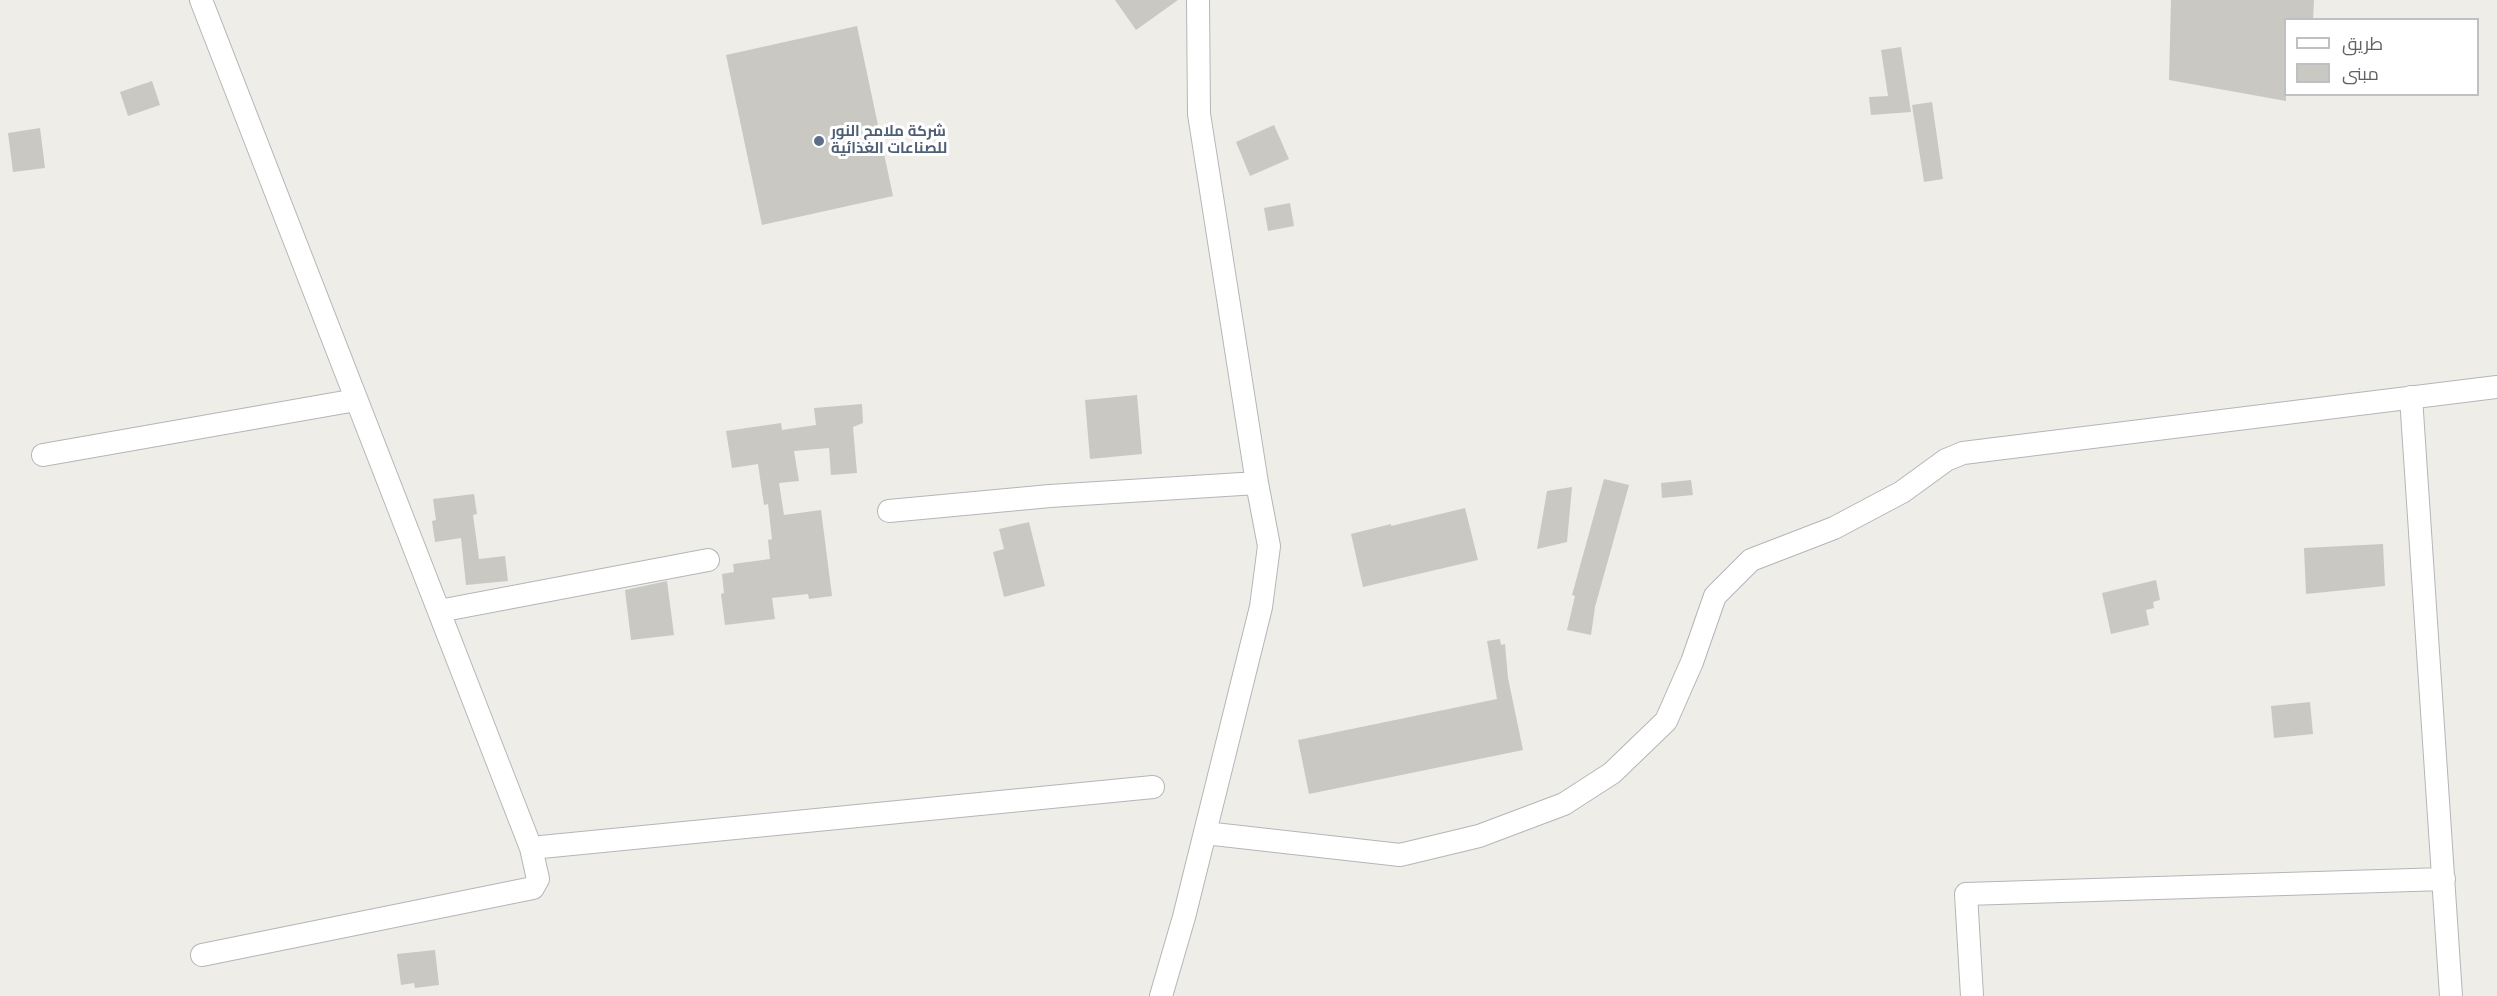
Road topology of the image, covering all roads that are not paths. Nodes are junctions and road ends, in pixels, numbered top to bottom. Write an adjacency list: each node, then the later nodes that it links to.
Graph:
1 (201, 0): 5 (street)
2 (1198, 0): 7 (street)
3 (2497, 387): 4 (street)
4 (2411, 398): 12 (street); 14 (street)
5 (356, 400): 6 (street); 10 (street)
6 (43, 455)
7 (1257, 483): 8 (street); 12 (street)
8 (889, 511)
9 (708, 560): 10 (street)
10 (439, 611): 13 (street)
11 (1152, 787): 13 (street)
12 (1205, 833): 16 (street)
13 (531, 848): 15 (street)
14 (2444, 879): 17 (street); 18 (street)
15 (202, 956)
16 (1161, 996)
17 (1972, 996)
18 (2451, 996)

